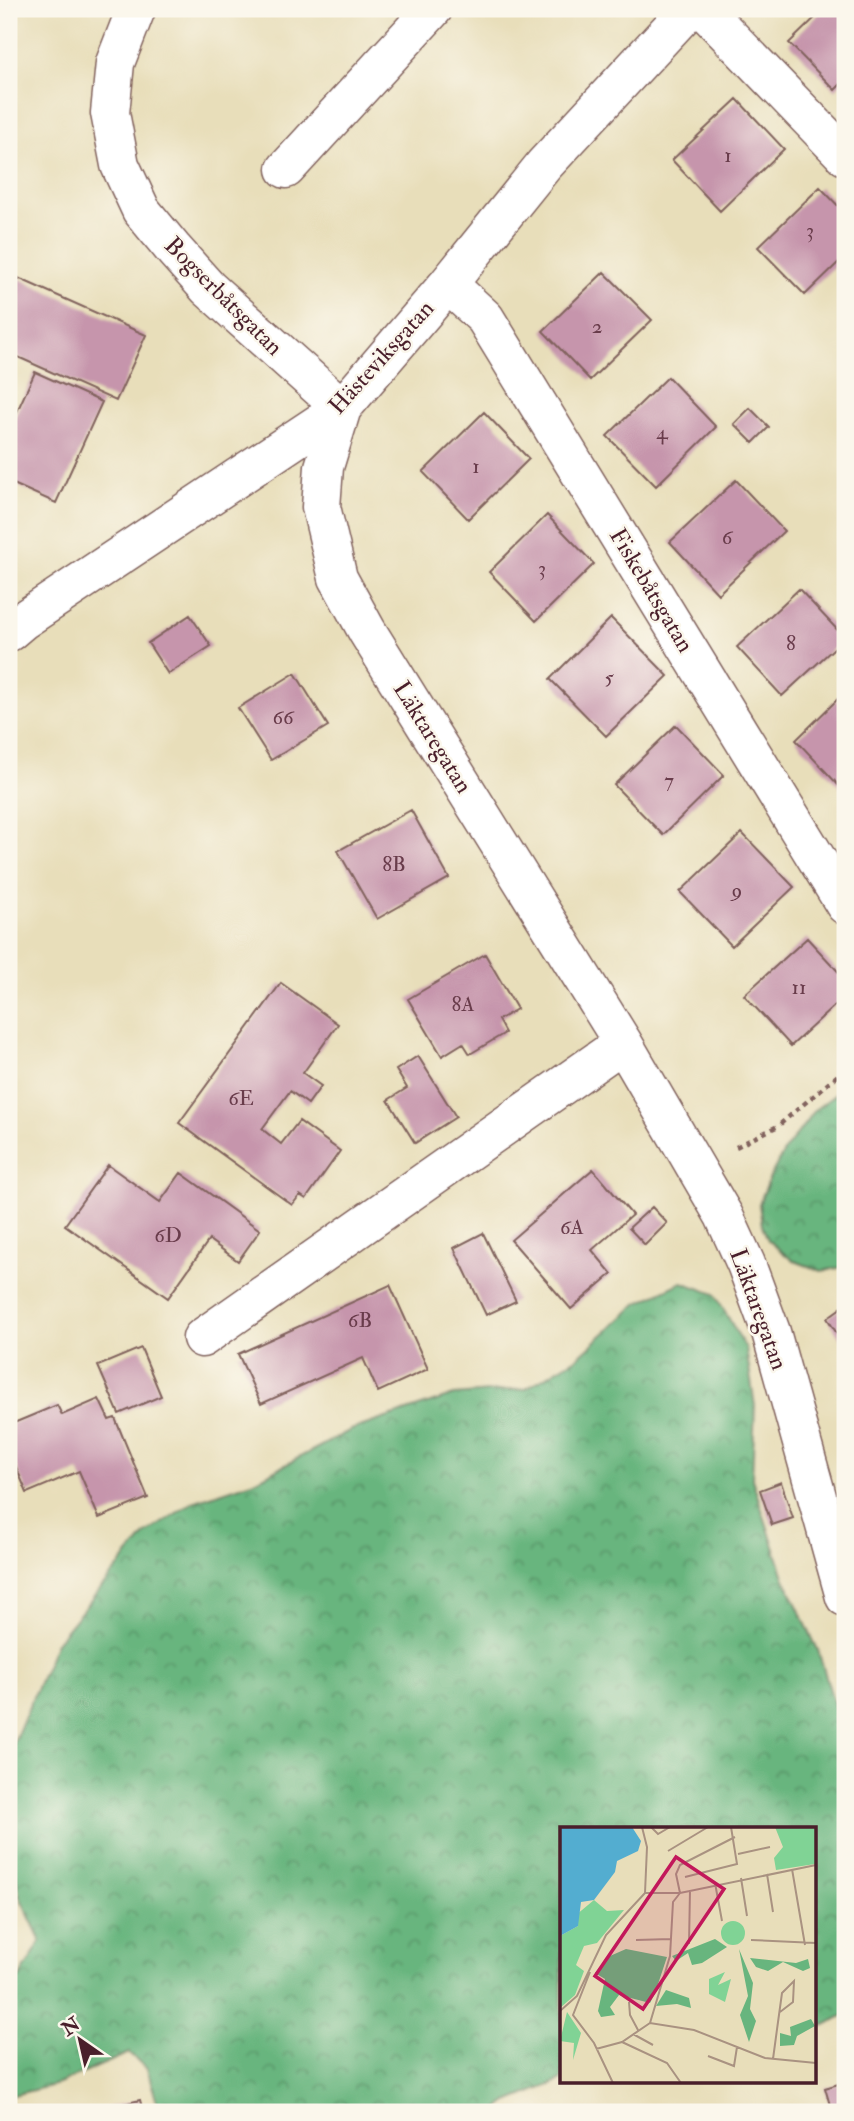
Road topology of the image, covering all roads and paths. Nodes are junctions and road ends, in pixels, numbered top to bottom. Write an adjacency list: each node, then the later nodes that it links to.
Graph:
1 (135, 9): 8 (street, Bogserbåtsgatan)
2 (433, 9): 6 (street)
3 (689, 9): 7 (street, Hästeviksgatan)
4 (703, 9): 5 (street)
5 (845, 156)
6 (286, 169)
7 (447, 284): 8 (street, Hästeviksgatan); 10 (street, Fiskebåtsgatan)
8 (342, 408): 9 (street, Hästeviksgatan); 11 (street, Läktaregatan)
9 (9, 632)
10 (845, 905)
11 (623, 1042): 13 (street, Läktaregatan); 14 (street)
12 (845, 1069): 13 (path)
13 (695, 1166): 15 (street, Läktaregatan)
14 (202, 1338)
15 (845, 1597)

